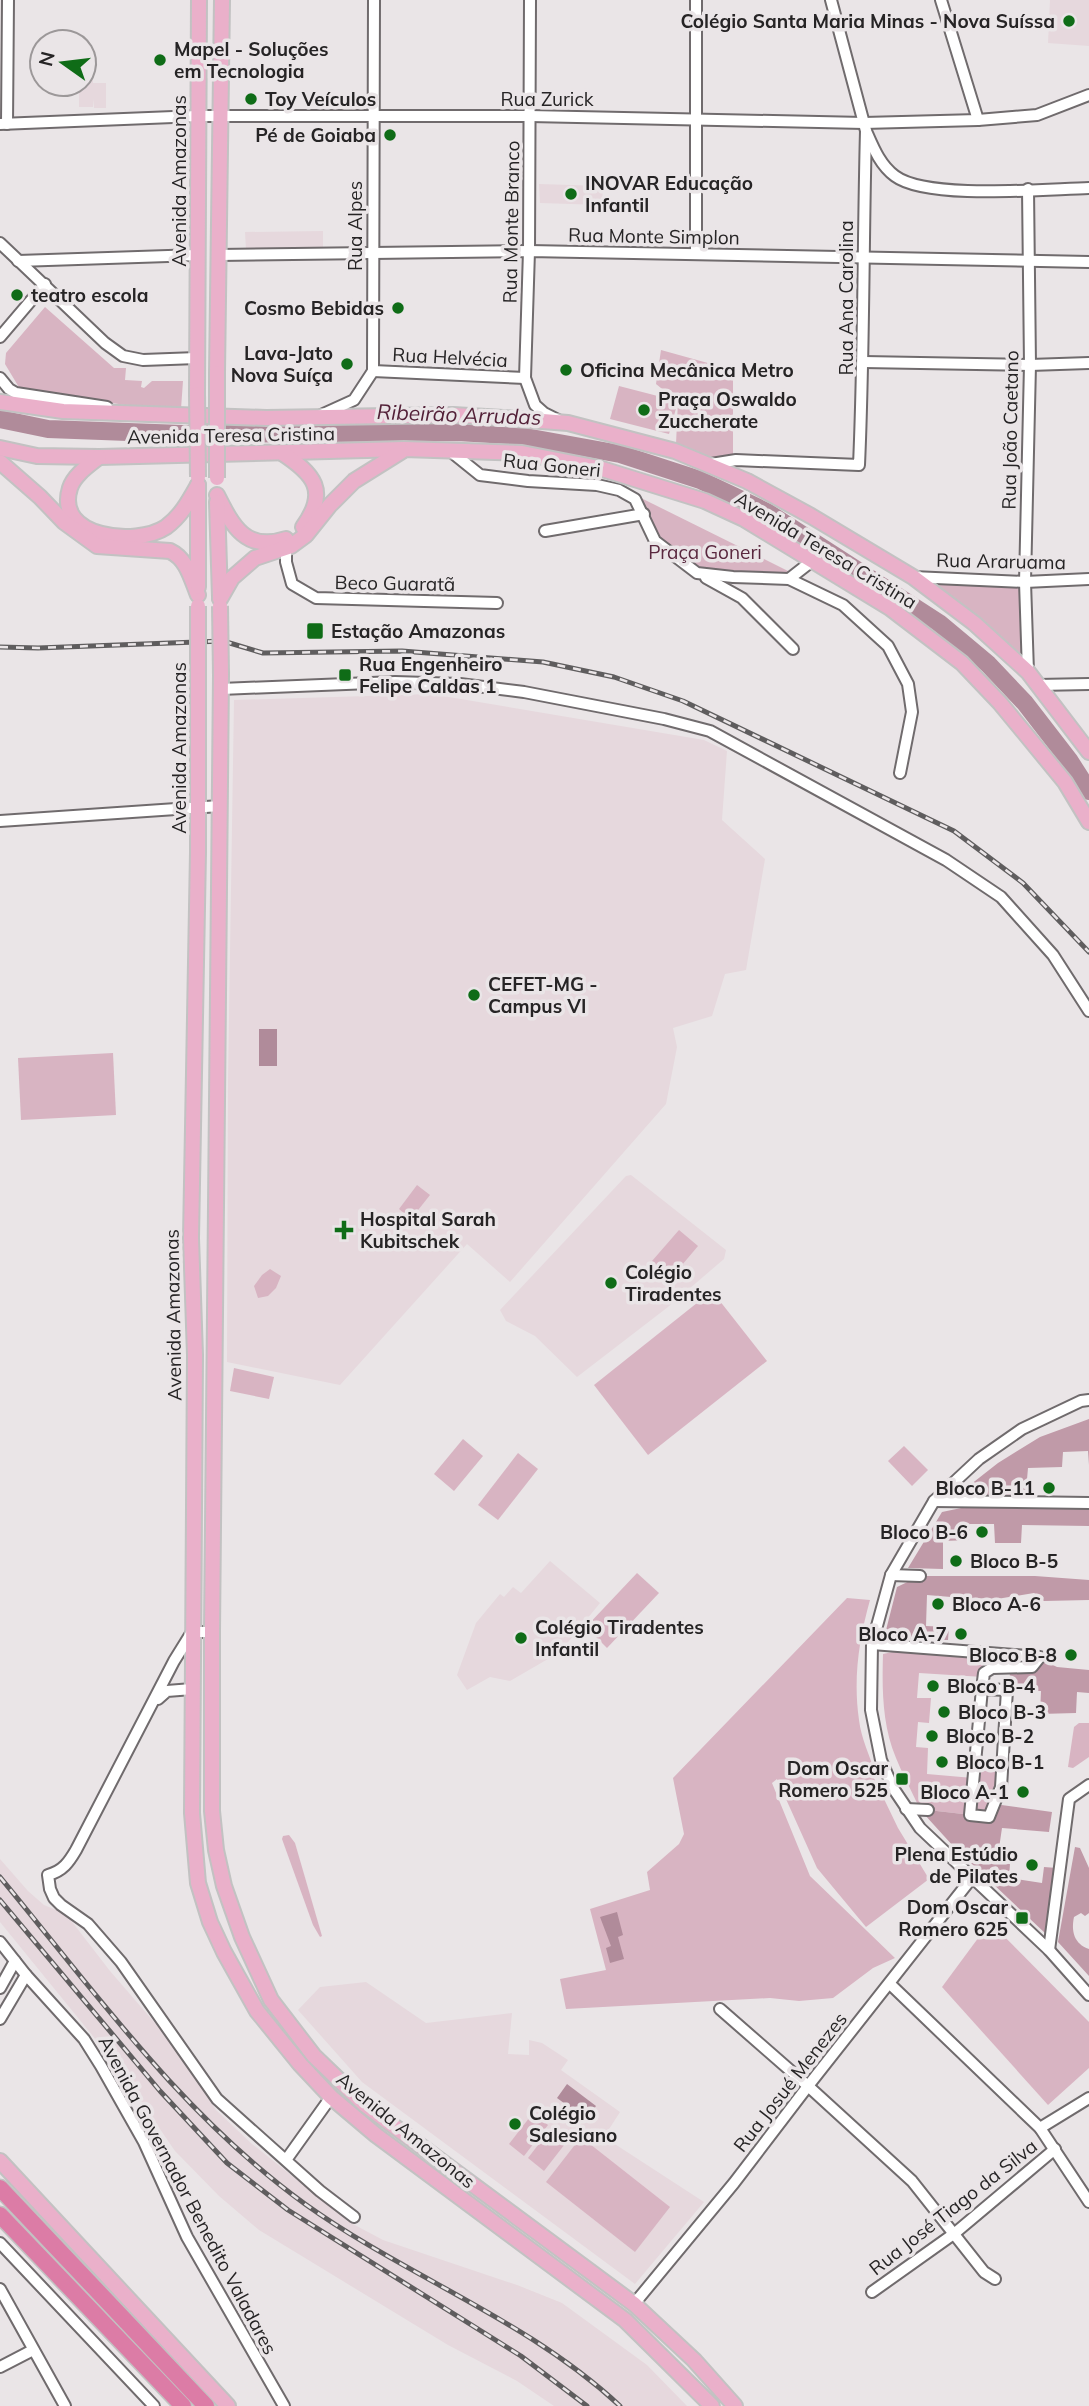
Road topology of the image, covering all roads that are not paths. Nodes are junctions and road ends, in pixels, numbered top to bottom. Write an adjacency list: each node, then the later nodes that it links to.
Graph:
1 (8, 0): 16 (street)
2 (199, 0): 10 (main road, Avenida Amazonas)
3 (222, 0): 11 (main road, Avenida Amazonas)
4 (374, 0): 12 (street, Rua Alpes)
5 (530, 0): 13 (street, Rua Monte Branco)
6 (696, 0): 14 (street)
7 (831, 0): 17 (street)
8 (941, 0): 15 (street)
9 (1089, 95): 15 (street, Rua Zurick)
10 (198, 116): 11 (street, Rua Zurick); 16 (street, Rua Zurick); 24 (main road, Avenida Amazonas)
11 (221, 116): 12 (street, Rua Zurick); 25 (main road, Avenida Amazonas)
12 (373, 116): 13 (street, Rua Zurick); 23 (street, Rua Alpes)
13 (530, 116): 14 (street, Rua Zurick); 21 (street, Rua Monte Branco)
14 (696, 118): 17 (street, Rua Zurick); 22 (street)
15 (978, 120): 17 (street, Rua Zurick)
16 (4, 124)
17 (865, 127): 19 (street); 26 (street, Rua Ana Carolina)
18 (1089, 188): 19 (street)
19 (1028, 189): 27 (street, Rua João Caetano)
20 (0, 243): 28 (street)
21 (529, 251): 22 (street, Rua Monte Simplon); 23 (street, Rua Monte Simplon); 38 (street, Rua Monte Branco)
22 (696, 253): 26 (street, Rua Monte Simplon)
23 (373, 254): 25 (street, Rua Monte Simplon); 36 (street, Rua Alpes)
24 (198, 255): 28 (street); 32 (main road, Avenida Amazonas)
25 (218, 255): 51 (main road, Avenida Amazonas, bridge)
26 (863, 257): 27 (street, Rua Monte Simplon); 33 (street, Rua Ana Carolina)
27 (1029, 260): 29 (street, Rua Monte Simplon); 35 (street, Rua João Caetano)
28 (18, 261): 30 (street)
29 (1089, 262)
30 (45, 284): 31 (street); 32 (street)
31 (0, 337)
32 (197, 358): 50 (main road, Avenida Amazonas, bridge)
33 (863, 362): 35 (street); 49 (street, Rua Ana Carolina)
34 (1089, 363): 35 (street)
35 (1030, 365): 60 (street, Rua João Caetano)
36 (373, 371): 38 (street, Rua Helvécia); 41 (street)
37 (0, 378): 40 (street)
38 (524, 378): 42 (street, Rua Monte Branco)
39 (0, 402): 40 (main road, Avenida Teresa Cristina)
40 (148, 413): 41 (main road, Avenida Teresa Cristina)
41 (311, 418): 42 (main road, Avenida Teresa Cristina)
42 (568, 424): 49 (main road, Avenida Teresa Cristina)
43 (0, 448): 47 (main road, Avenida Teresa Cristina)
44 (404, 449): 45 (main road, Avenida Teresa Cristina); 46 (main road, Avenida Teresa Cristina); 54 (main road)
45 (449, 450): 52 (street, Rua Goneri); 55 (main road, Avenida Teresa Cristina)
46 (282, 453): 47 (main road, Avenida Teresa Cristina); 51 (main road)
47 (99, 457): 50 (main road)
48 (0, 462): 61 (main road)
49 (711, 464): 57 (main road, Avenida Teresa Cristina)
50 (198, 481): 61 (main road, Avenida Amazonas)
51 (217, 495): 62 (main road, Avenida Amazonas)
52 (644, 514): 53 (street); 56 (street, Rua Goneri)
53 (545, 531)
54 (286, 548): 62 (main road); 63 (street, Beco Guaratã)
55 (812, 561): 58 (street); 75 (main road, Avenida Teresa Cristina)
56 (697, 573): 58 (street); 64 (street, Rua Goneri)
57 (913, 577): 60 (street, Rua Araruama); 66 (main road, Avenida Teresa Cristina)
58 (789, 579): 71 (street)
59 (1089, 579): 60 (street, Rua Araruama)
60 (1024, 582): 66 (street, Rua João Caetano)
61 (198, 601): 65 (main road, Avenida Amazonas, bridge)
62 (220, 602): 67 (main road, Avenida Amazonas, bridge)
63 (496, 603)
64 (793, 649)
65 (198, 668): 67 (main road); 73 (main road, Avenida Amazonas)
66 (1028, 672): 69 (main road, Avenida Teresa Cristina)
67 (221, 682): 72 (main road, Avenida Amazonas); 76 (street)
68 (1089, 684): 69 (street)
69 (1038, 685): 70 (main road, Avenida Teresa Cristina)
70 (1089, 752)
71 (900, 773)
72 (220, 806): 73 (street); 83 (main road, Avenida Amazonas)
73 (198, 808): 74 (street); 82 (main road, Avenida Amazonas)
74 (0, 821)
75 (1089, 822)
76 (1089, 1011)
77 (1089, 1400): 78 (street)
78 (934, 1500): 79 (street); 80 (street)
79 (1089, 1503)
80 (891, 1575): 81 (street); 84 (street)
81 (920, 1576)
82 (192, 1632): 83 (street); 85 (main road, Avenida Amazonas); 87 (street)
83 (212, 1632): 117 (main road, Avenida Amazonas)
84 (872, 1644): 86 (street); 89 (street)
85 (192, 1689): 87 (street); 102 (main road, Avenida Amazonas)
86 (982, 1689): 86 (street)
87 (153, 1703): 106 (street)
88 (1089, 1785): 93 (street)
89 (906, 1810): 90 (street); 91 (street)
90 (929, 1810)
91 (971, 1879): 93 (street); 96 (street, Rua Josué Menezes)
92 (0, 1942): 94 (street, Avenida Governador Benedito Valadares)
93 (1049, 1950): 98 (street)
94 (16, 1961): 95 (street, Avenida Governador Benedito Valadares); 97 (street)
95 (26, 1975): 100 (street); 125 (street, Avenida Governador Benedito Valadares)
96 (890, 1984): 101 (street, Rua Josué Menezes); 104 (street)
97 (0, 1988)
98 (1089, 1995)
99 (720, 2009): 101 (street)
100 (0, 2018)
101 (808, 2086): 112 (street); 117 (street, Rua Josué Menezes)
102 (331, 2097): 106 (street); 126 (main road, Avenida Amazonas)
103 (1089, 2098): 104 (street, Rua José Tiago da Silva)
104 (1040, 2128): 105 (street)
105 (1055, 2149): 109 (street); 112 (street, Rua José Tiago da Silva)
106 (286, 2160): 111 (street)
107 (0, 2161): 124 (main road)
108 (0, 2188): 123 (highway)
109 (1089, 2202)
110 (0, 2215): 122 (highway)
111 (354, 2217)
112 (954, 2233): 114 (street); 116 (street, Rua José Tiago da Silva)
113 (0, 2243): 121 (street)
114 (995, 2280)
115 (0, 2289): 118 (street)
116 (872, 2292)
117 (634, 2304): 127 (main road, Avenida Amazonas)
118 (33, 2350): 119 (street); 120 (street)
119 (0, 2367)
120 (65, 2406)
121 (154, 2406)
122 (183, 2406)
123 (206, 2406)
124 (228, 2406)
125 (284, 2406)
126 (712, 2406)
127 (735, 2406)

